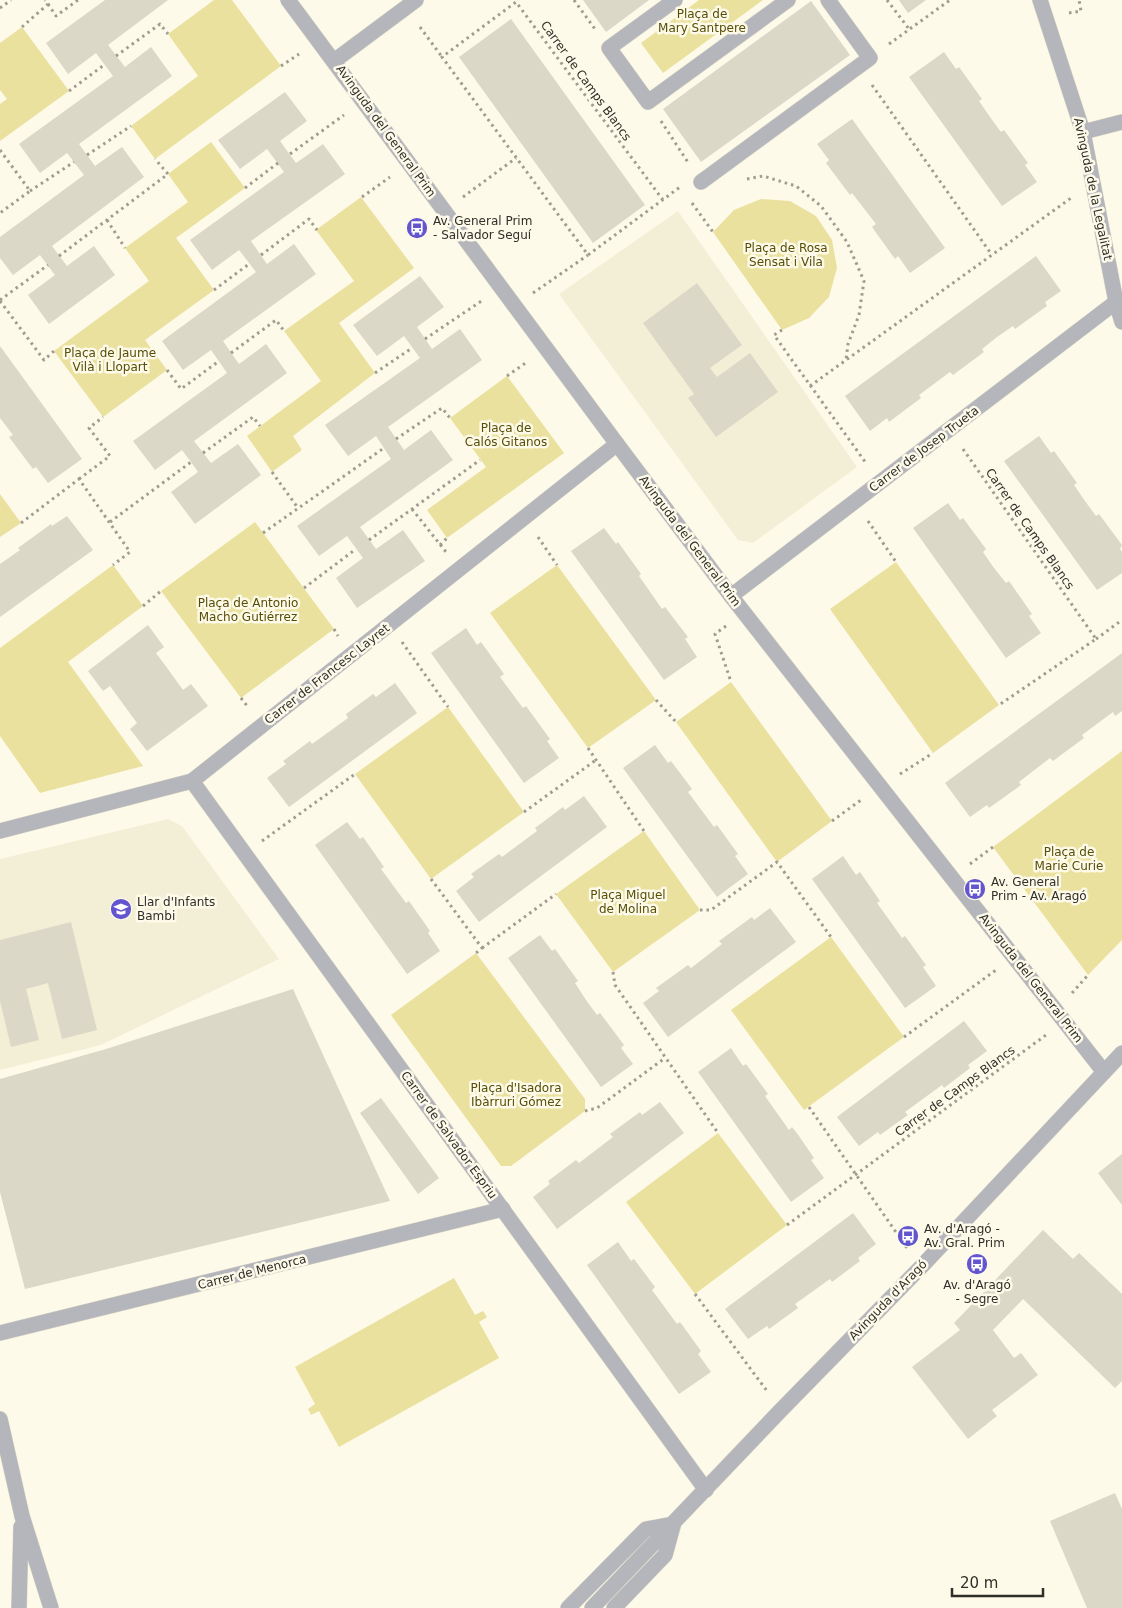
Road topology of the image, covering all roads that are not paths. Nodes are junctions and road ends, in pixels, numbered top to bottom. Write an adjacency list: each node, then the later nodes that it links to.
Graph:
1 (288, 0): 7 (street, Avinguda del General Prim)
2 (675, 0): 3 (street)
3 (788, 0)
4 (828, 0): 10 (street)
5 (1040, 0): 9 (street, Avinguda de la Legalitat)
6 (411, 4): 7 (street)
7 (334, 61): 13 (street, Avinguda del General Prim)
8 (1122, 122): 9 (street)
9 (1083, 132): 11 (street, Avinguda de la Legalitat)
10 (701, 182)
11 (1116, 302): 12 (street, Avinguda de la Legalitat); 14 (street, Carrer de Josep Trueta)
12 (1122, 322)
13 (617, 444): 14 (street, Avinguda del General Prim); 15 (street, Carrer de Francesc Layret)
14 (731, 596): 18 (street, Avinguda del General Prim)
15 (192, 781): 16 (street, Carrer de Francesc Layret); 19 (street, Carrer de Salvador Espriu)
16 (0, 831)
17 (1122, 1053): 18 (street, Avinguda d'Aragó)
18 (1104, 1072): 22 (street, Avinguda d'Aragó)
19 (503, 1209): 20 (street, Carrer de Menorca); 22 (street, Carrer de Salvador Espriu)
20 (0, 1333)
21 (0, 1418): 23 (street)
22 (706, 1490): 24 (street, Avinguda d'Aragó)
23 (22, 1516): 25 (street); 26 (street)
24 (673, 1524): 27 (street); 28 (street, Avinguda d'Aragó); 29 (street, Avinguda d'Aragó)
25 (19, 1608)
26 (51, 1608)
27 (568, 1608)
28 (592, 1608)
29 (614, 1608)

